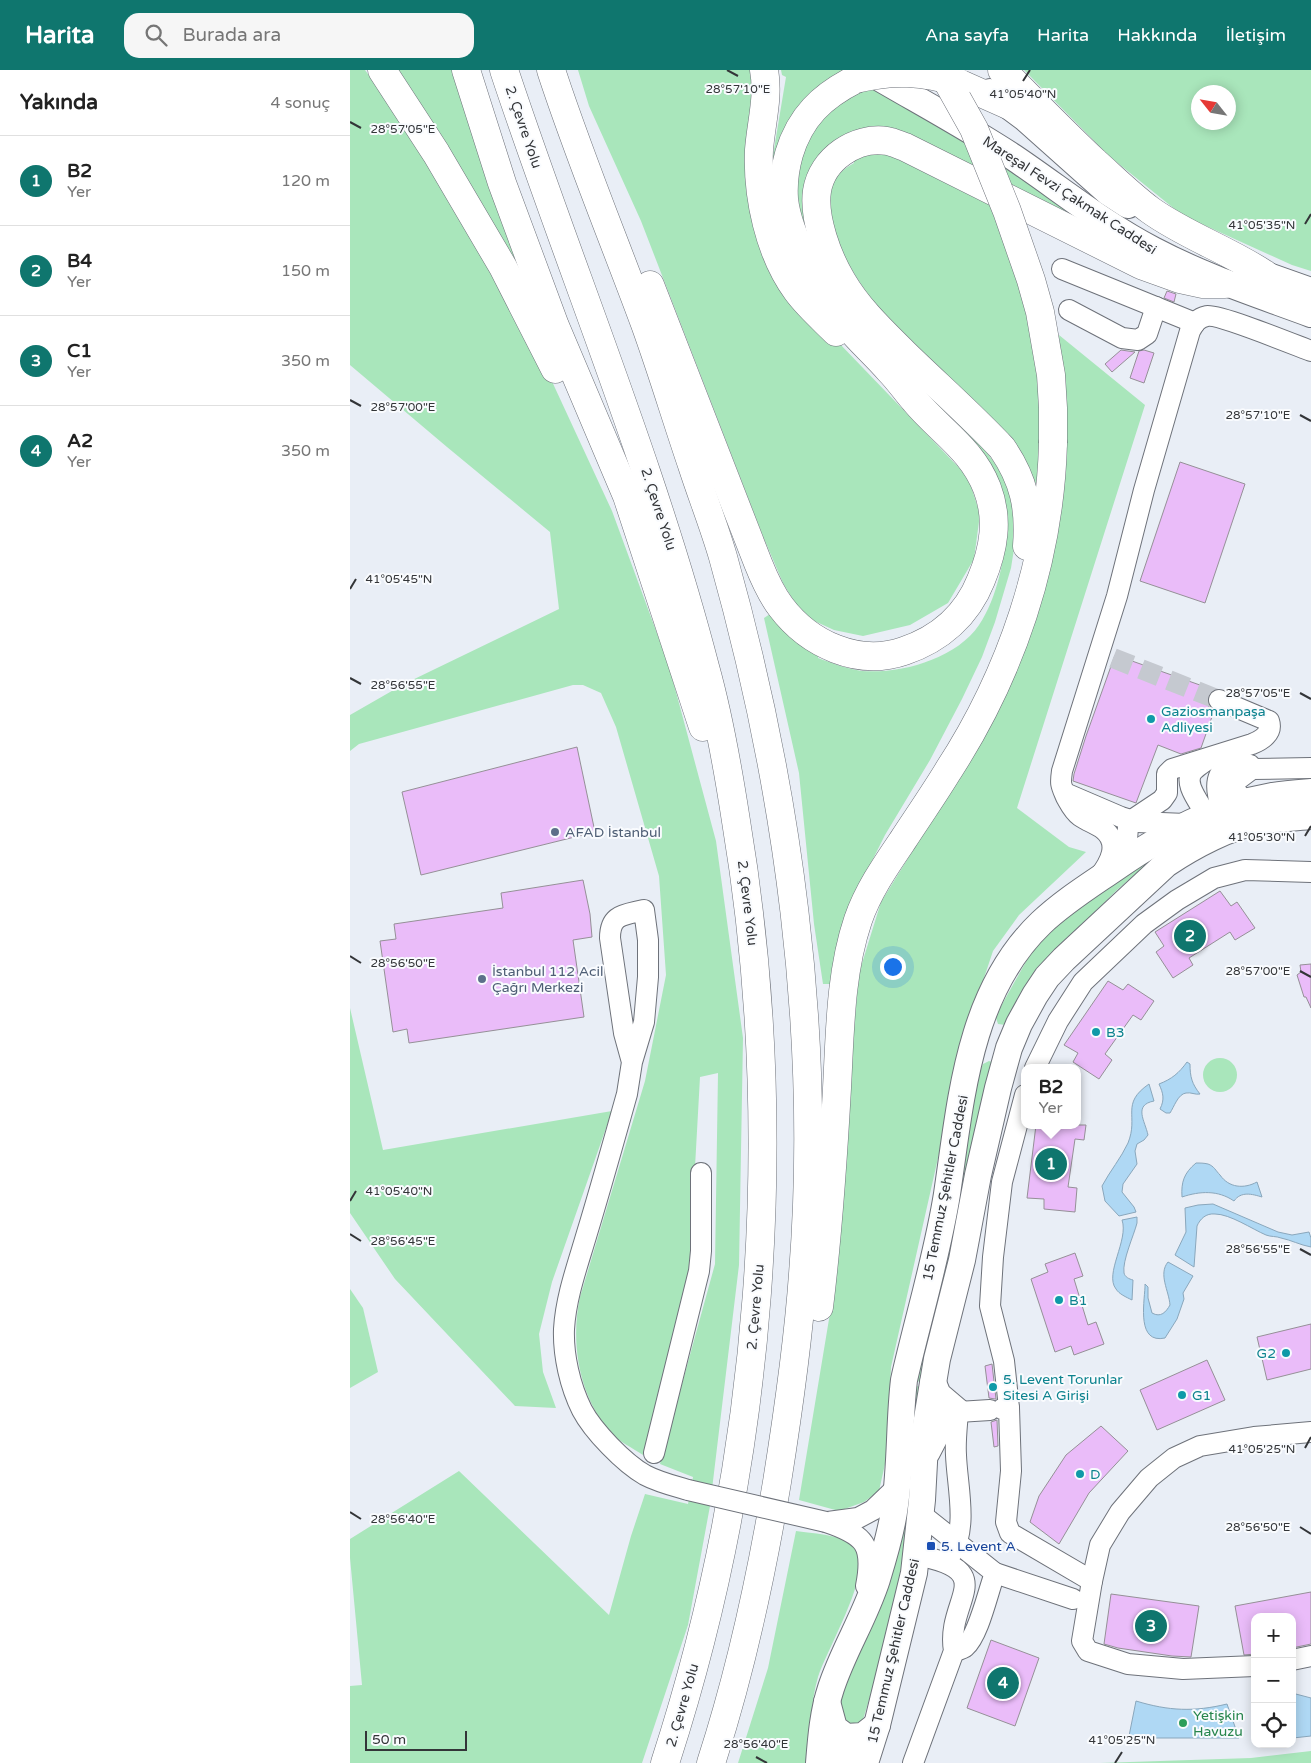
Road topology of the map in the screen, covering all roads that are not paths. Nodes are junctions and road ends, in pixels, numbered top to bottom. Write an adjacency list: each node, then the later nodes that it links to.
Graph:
1 (382, 70): 20 (highway)
2 (466, 70): 20 (highway)
3 (504, 70): 32 (highway, 2. Çevre Yolu)
4 (551, 70): 10 (highway)
5 (764, 70): 19 (highway)
6 (1002, 70): 12 (highway)
7 (952, 74): 8 (highway, bridge); 9 (highway); 21 (highway, bridge)
8 (861, 75): 13 (main road, Mareşal Fevzi Çakmak Caddesi); 19 (highway)
9 (1008, 105): 12 (main road, Mareşal Fevzi Çakmak Caddesi)
10 (594, 195): 19 (highway); 50 (highway)
11 (1062, 269): 14 (street)
12 (1266, 275): 15 (main road, Mareşal Fevzi Çakmak Caddesi)
13 (1225, 284): 15 (main road, Mareşal Fevzi Çakmak Caddesi); 21 (highway)
14 (1156, 307): 16 (street); 17 (street)
15 (1306, 309)
16 (1069, 310)
17 (1195, 323): 18 (street); 27 (street)
18 (1311, 351)
19 (915, 401)
20 (647, 556): 32 (highway)
21 (995, 686): 50 (highway)
22 (1219, 700): 23 (street)
23 (1210, 758): 29 (street); 31 (street)
24 (1265, 767): 25 (street); 28 (street); 29 (street)
25 (1311, 768)
26 (1311, 792): 28 (main road, 15 Temmuz Şehitler Caddesi)
27 (1065, 793): 31 (street); 35 (street)
28 (1248, 801): 29 (main road, 15 Temmuz Şehitler Caddesi)
29 (1205, 816): 31 (street); 33 (main road, 15 Temmuz Şehitler Caddesi)
30 (1311, 816): 37 (main road, 15 Temmuz Şehitler Caddesi)
31 (1132, 820): 33 (street)
32 (742, 856): 67 (highway, 2. Çevre Yolu)
33 (1122, 863): 35 (main road, 15 Temmuz Şehitler Caddesi)
34 (1311, 872): 39 (street)
35 (1096, 880): 36 (main road, 15 Temmuz Şehitler Caddesi)
36 (986, 1005): 37 (main road); 40 (main road, 15 Temmuz Şehitler Caddesi)
37 (1019, 1024): 41 (main road, 15 Temmuz Şehitler Caddesi)
38 (632, 1062): 38 (street); 53 (street, bridge)
39 (1037, 1064)
40 (968, 1065): 41 (main road); 51 (main road, 15 Temmuz Şehitler Caddesi)
41 (1004, 1067): 44 (main road, 15 Temmuz Şehitler Caddesi)
42 (1021, 1109): 45 (street)
43 (701, 1173): 48 (street)
44 (933, 1384): 46 (main road); 49 (main road, 15 Temmuz Şehitler Caddesi)
45 (1000, 1409): 46 (street); 58 (street)
46 (958, 1412): 49 (main road); 54 (street)
47 (1311, 1432): 58 (street)
48 (654, 1453)
49 (925, 1457): 52 (main road, 15 Temmuz Şehitler Caddesi)
50 (780, 1460): 68 (highway)
51 (898, 1486): 53 (street); 60 (main road, 15 Temmuz Şehitler Caddesi)
52 (921, 1514): 54 (street); 55 (main road, 15 Temmuz Şehitler Caddesi)
53 (826, 1522): 60 (street)
54 (957, 1543): 56 (street); 57 (street)
55 (916, 1555): 56 (street); 66 (main road, 15 Temmuz Şehitler Caddesi)
56 (945, 1563): 61 (street)
57 (995, 1573): 59 (street); 61 (street)
58 (1092, 1581): 64 (street)
59 (1073, 1599)
60 (861, 1620): 65 (main road, 15 Temmuz Şehitler Caddesi)
61 (954, 1651): 73 (street)
62 (1311, 1656): 63 (street)
63 (1296, 1659)
64 (1251, 1666)
65 (827, 1701): 66 (main road); 69 (main road, 15 Temmuz Şehitler Caddesi)
66 (877, 1725): 72 (main road, 15 Temmuz Şehitler Caddesi)
67 (665, 1763)
68 (711, 1763)
69 (819, 1763)
70 (826, 1763): 71 (main road)
71 (854, 1763)
72 (865, 1763)
73 (913, 1763)

